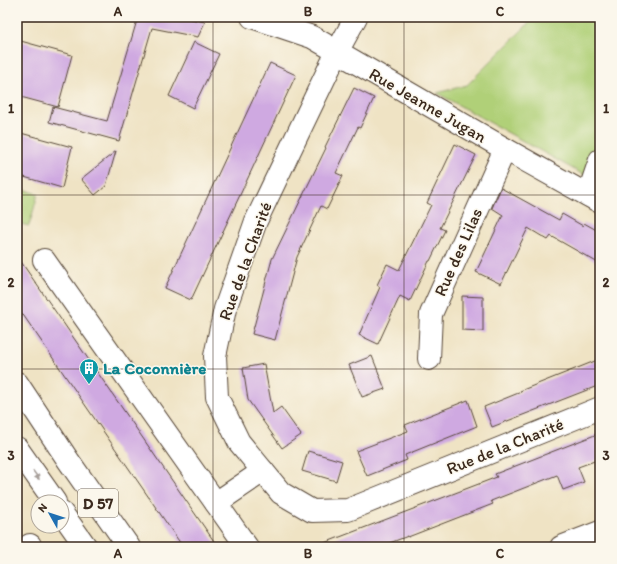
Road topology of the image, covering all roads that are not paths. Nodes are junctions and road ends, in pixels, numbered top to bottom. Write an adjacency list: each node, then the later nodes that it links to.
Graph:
1 (252, 17): 3 (street, Rue Jeanne Jugan)
2 (356, 17): 3 (street, Rue de la Charité)
3 (337, 52): 4 (street, Rue Jeanne Jugan); 14 (street, Rue de la Charité)
4 (505, 149): 6 (street, Rue Jeanne Jugan); 8 (street, Rue des Lilas)
5 (600, 160): 6 (street)
6 (594, 198)
7 (44, 260): 16 (street)
8 (429, 359)
9 (17, 383): 13 (street, D 57)
10 (17, 399): 13 (street)
11 (600, 408): 14 (street, Rue de la Charité)
12 (17, 448): 15 (street, D 57, one-way to 15)
13 (68, 460): 20 (street, D 57)
14 (263, 471): 16 (street)
15 (49, 494)
16 (216, 503): 21 (street)
17 (70, 524): 19 (street, D 57)
18 (600, 532): 22 (street)
19 (86, 547)
20 (129, 547)
21 (247, 547)
22 (561, 547)

